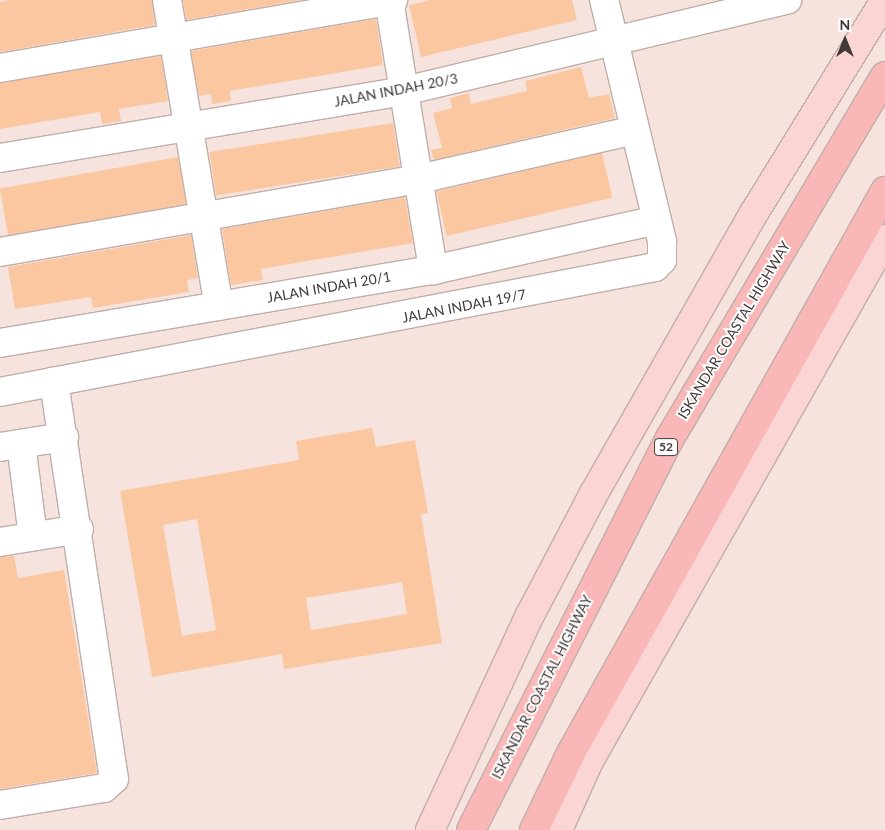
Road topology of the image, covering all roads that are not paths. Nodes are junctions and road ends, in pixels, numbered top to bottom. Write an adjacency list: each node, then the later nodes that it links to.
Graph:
1 (167, 0): 6 (street)
2 (391, 0): 6 (street); 10 (street)
3 (604, 0): 7 (street, JALAN INDAH 19/7)
4 (787, 0): 7 (street, JALAN INDAH 20/3)
5 (884, 0): 31 (main road)
6 (174, 37): 8 (street); 11 (street)
7 (613, 40): 10 (street, JALAN INDAH 20/3); 12 (street, JALAN INDAH 19/7)
8 (0, 68)
9 (885, 76): 32 (highway, ISKANDAR COASTAL HIGHWAY / 52)
10 (404, 91): 11 (street, JALAN INDAH 20/3); 14 (street)
11 (187, 128): 13 (street, JALAN INDAH 20/3); 16 (street)
12 (634, 130): 14 (street); 17 (street, JALAN INDAH 19/7)
13 (0, 158)
14 (419, 179): 16 (street); 20 (street)
15 (885, 191): 33 (highway)
16 (203, 216): 19 (street); 21 (street)
17 (656, 220): 20 (street, JALAN INDAH 20/1); 23 (street, JALAN INDAH 19/7)
18 (885, 239): 34 (main road)
19 (0, 252)
20 (433, 270): 21 (street, JALAN INDAH 20/1)
21 (219, 306): 22 (street, JALAN INDAH 20/1)
22 (0, 343)
23 (54, 382): 24 (street, JALAN INDAH 19/7); 25 (street)
24 (0, 392)
25 (64, 437): 26 (street); 27 (street)
26 (10, 445): 28 (street)
27 (79, 529): 28 (street); 30 (street)
28 (33, 536): 29 (street)
29 (0, 542)
30 (0, 805)
31 (430, 830)
32 (471, 830)
33 (534, 830)
34 (558, 830)

